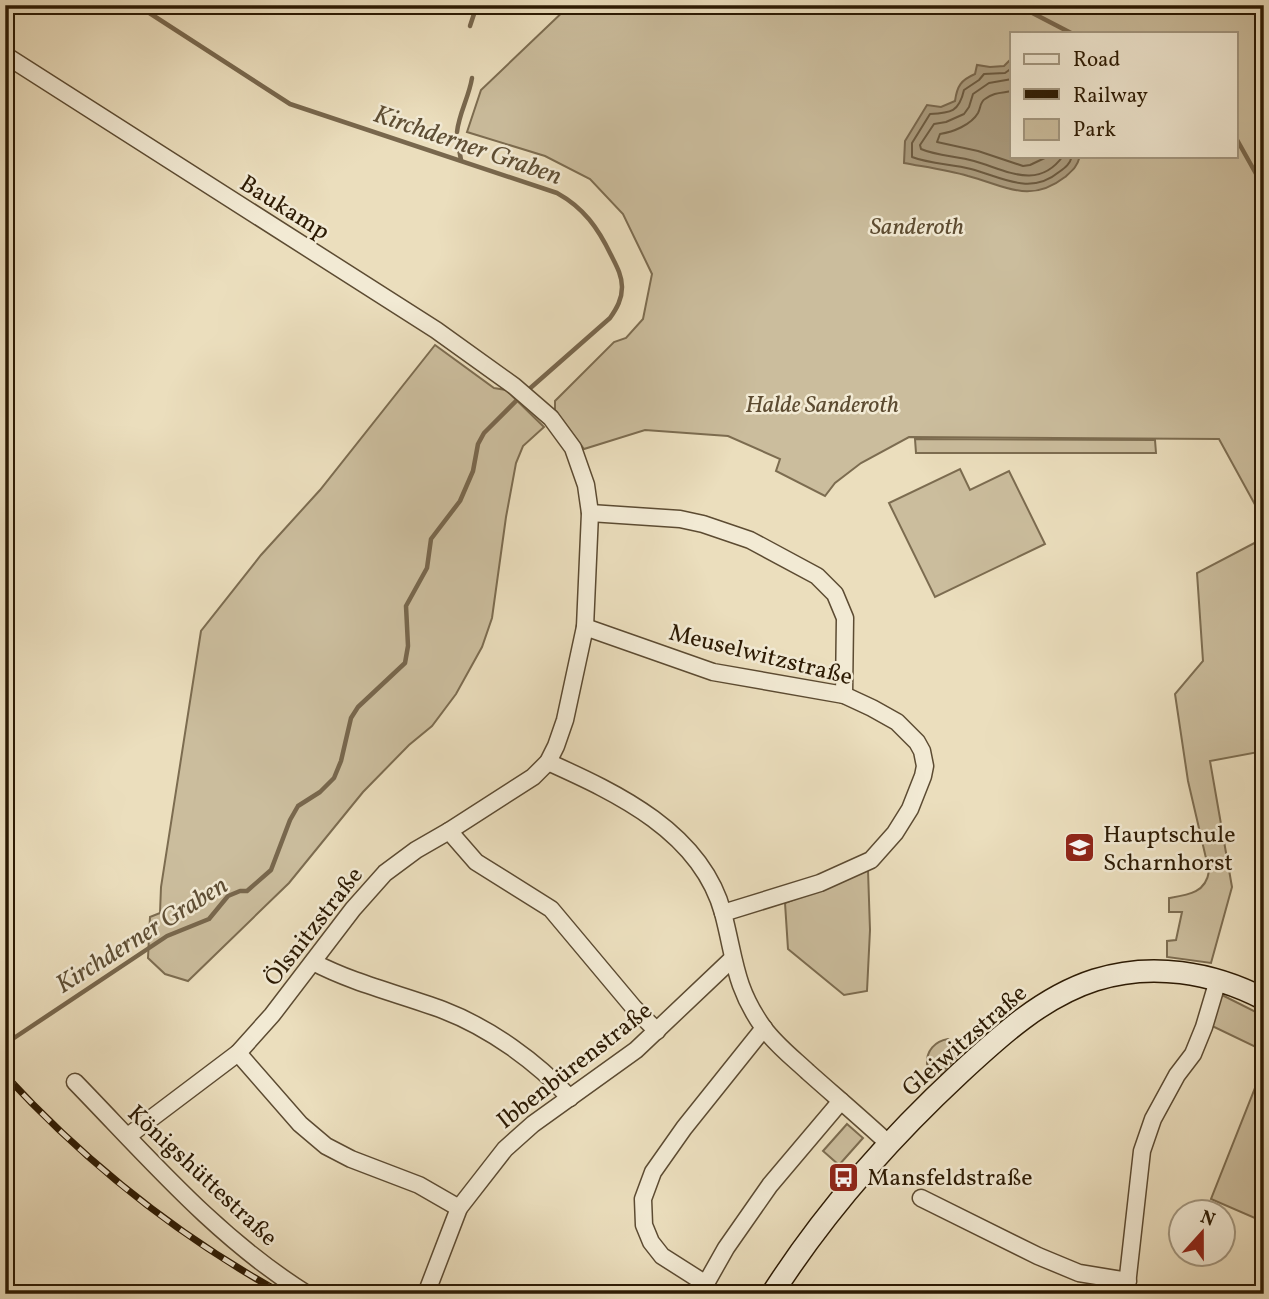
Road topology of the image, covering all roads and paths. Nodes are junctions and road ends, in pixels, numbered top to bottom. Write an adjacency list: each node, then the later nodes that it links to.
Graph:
1 (5, 55): 2 (street, Baukamp)
2 (590, 513): 3 (street); 4 (street)
3 (585, 627): 4 (street, Meuselwitzstraße); 5 (street)
4 (844, 695): 7 (street, Meuselwitzstraße)
5 (548, 762): 6 (street, Ölsnitzstraße); 7 (street)
6 (449, 831): 9 (street, Ölsnitzstraße); 13 (street)
7 (723, 913): 8 (street)
8 (732, 959): 12 (street); 13 (street, Ibbenbürenstraße)
9 (313, 962): 14 (street, Ölsnitzstraße); 16 (street)
10 (1218, 980): 11 (street, Gleiwitzstraße); 19 (street, Gleiwitzstraße); 22 (street)
11 (1264, 999)
12 (764, 1028): 17 (street); 23 (street)
13 (657, 1031): 16 (street, Ibbenbürenstraße)
14 (238, 1053): 18 (street, Ölsnitzstraße); 21 (street)
15 (75, 1082): 18 (street, Königshüttestraße)
16 (570, 1098): 21 (street, Ibbenbürenstraße)
17 (841, 1101): 19 (street); 23 (street)
18 (128, 1136): 24 (street, Königshüttestraße)
19 (888, 1143): 26 (street, Gleiwitzstraße)
20 (921, 1198): 22 (street)
21 (459, 1208): 25 (street, Ibbenbürenstraße)
22 (1127, 1287)
23 (703, 1289)
24 (307, 1294)
25 (426, 1294)
26 (772, 1294)

